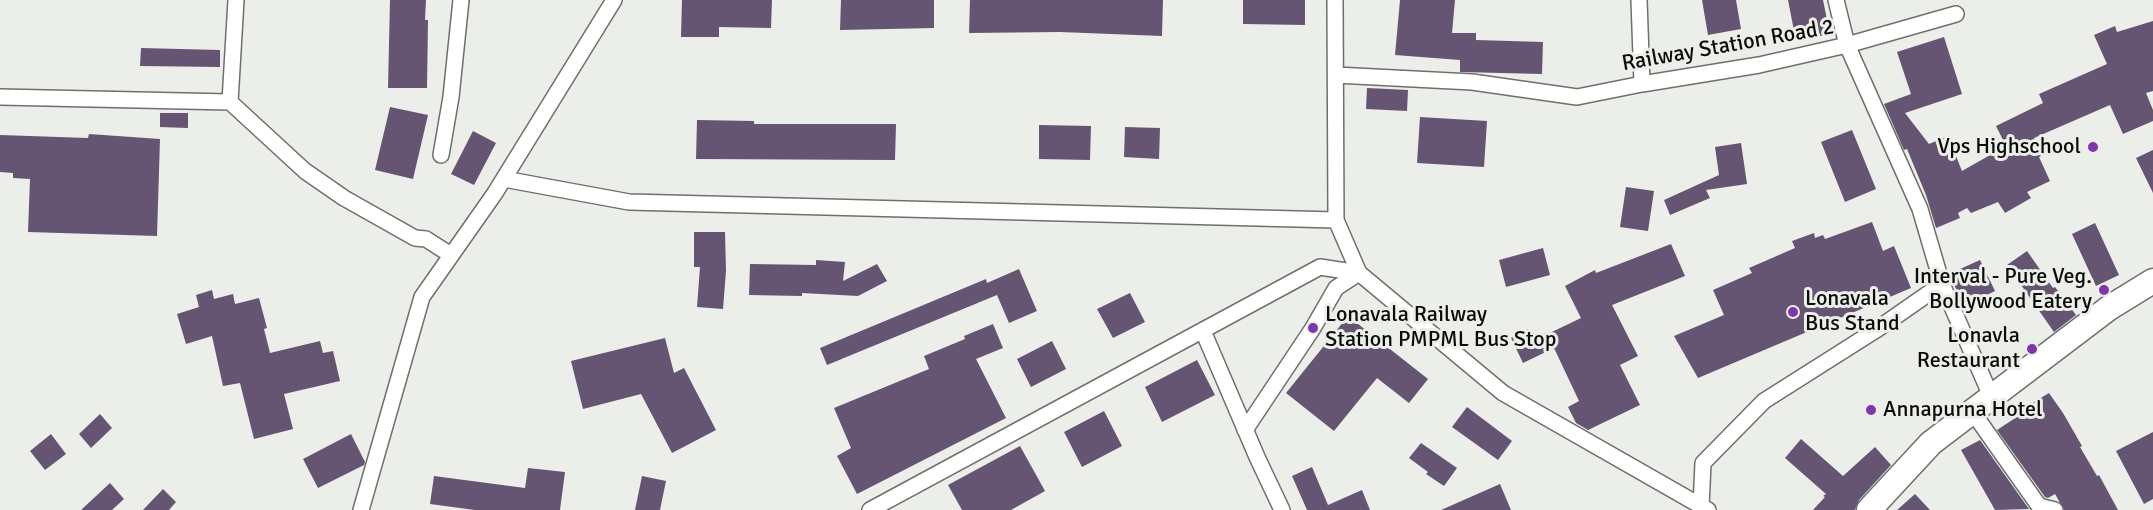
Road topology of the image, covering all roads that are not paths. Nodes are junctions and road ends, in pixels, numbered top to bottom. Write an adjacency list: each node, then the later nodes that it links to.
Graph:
1 (236, 0): 12 (street)
2 (461, 0): 13 (street)
3 (614, 0): 14 (street)
4 (1335, 0): 9 (street)
5 (1639, 0): 10 (street)
6 (1836, 0): 8 (street)
7 (1956, 14): 8 (street)
8 (1847, 45): 10 (street, Railway Station Road 2); 19 (street, Railway Station Road 2)
9 (1336, 75): 10 (street, Railway Station Road 2); 15 (street)
10 (1642, 84)
11 (0, 97): 12 (street)
12 (230, 102): 16 (street)
13 (441, 155)
14 (504, 179): 15 (street); 16 (street)
15 (1336, 220): 17 (street)
16 (452, 255): 25 (street)
17 (1359, 273): 21 (street); 23 (street); 24 (street)
18 (2153, 281): 22 (highway)
19 (1942, 284): 22 (street, Railway Station Road 2); 24 (street)
20 (2153, 295): 22 (highway)
21 (1203, 332): 23 (street); 26 (street)
22 (1989, 409): 28 (highway); 29 (highway); 30 (street, Railway Station Road 2)
23 (1245, 430): 27 (street)
24 (1704, 509)
25 (361, 510)
26 (870, 510)
27 (1282, 510)
28 (1869, 510)
29 (1883, 510)
30 (2055, 510)

